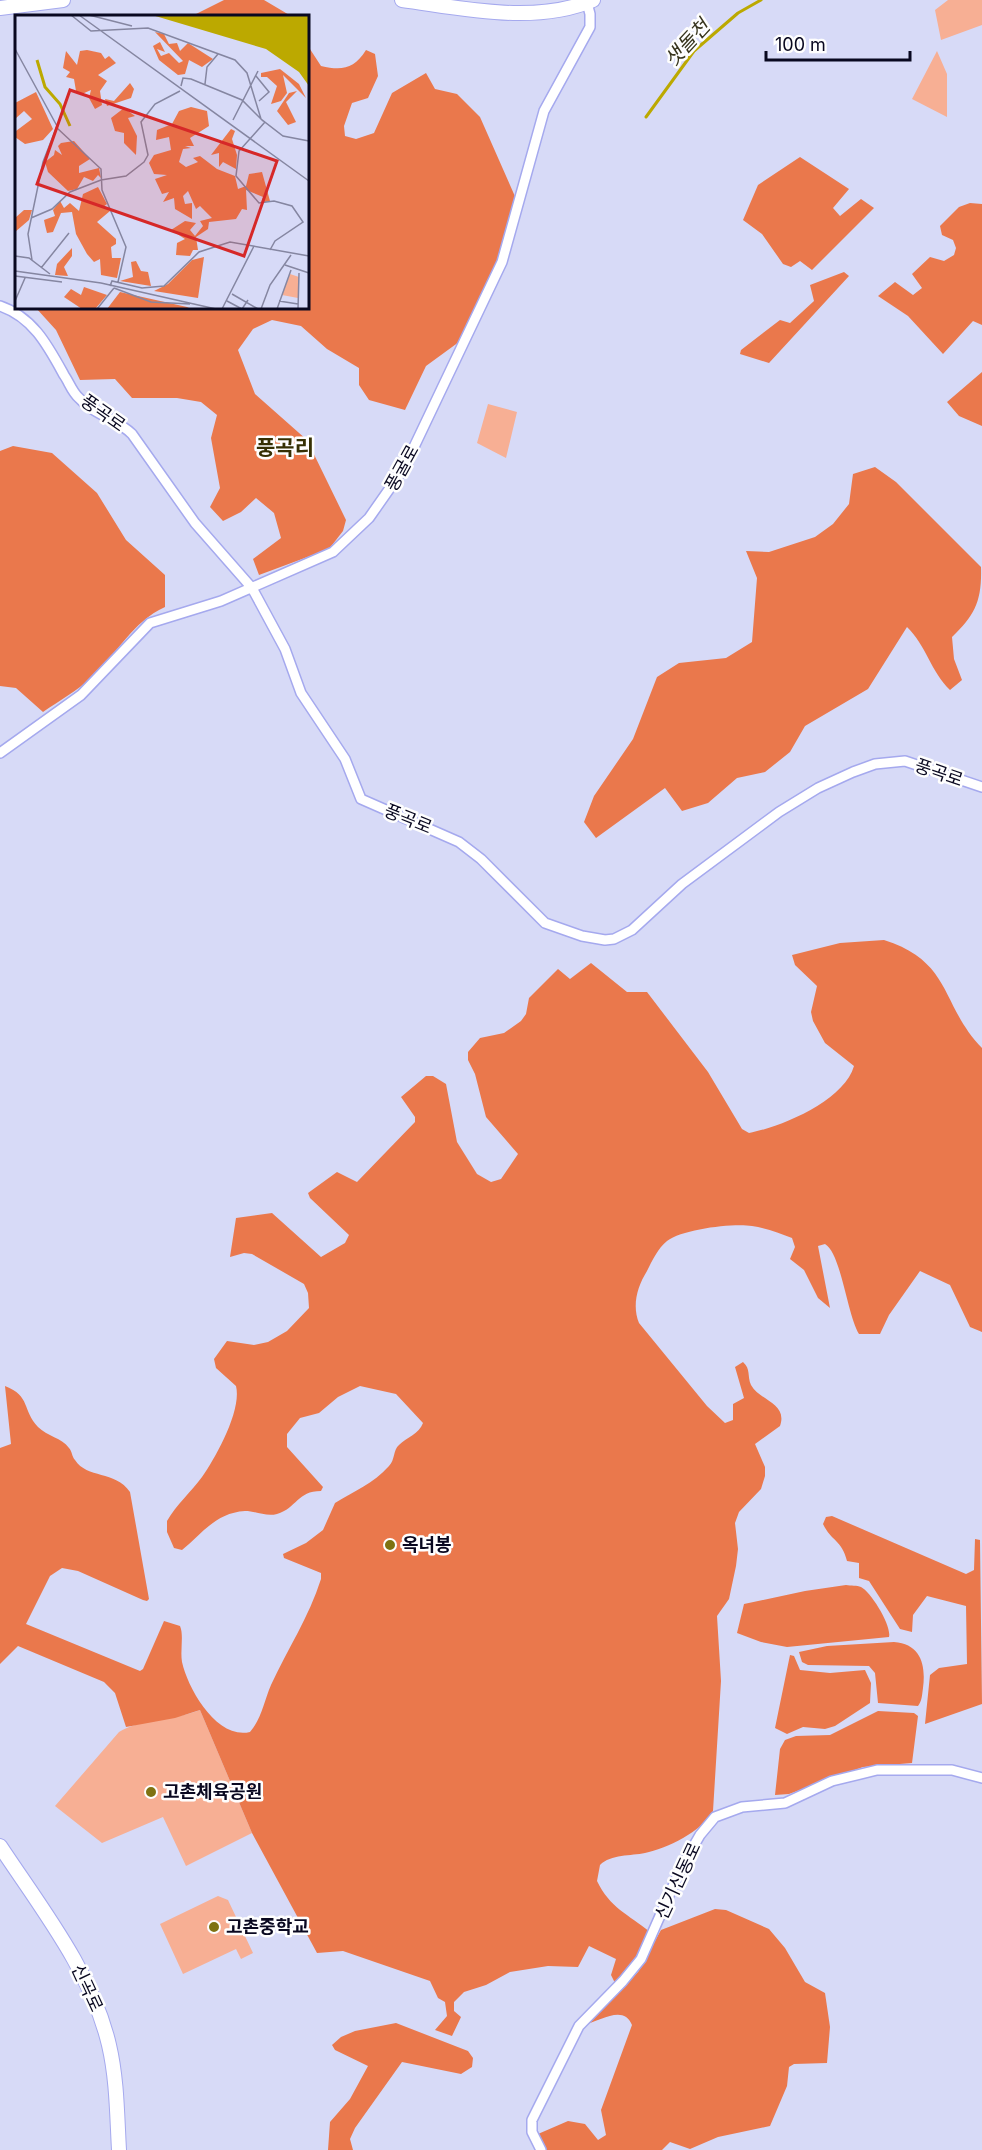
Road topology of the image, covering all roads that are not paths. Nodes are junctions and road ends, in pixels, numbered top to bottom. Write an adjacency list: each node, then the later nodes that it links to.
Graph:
1 (63, 0): 4 (street)
2 (402, 0): 3 (street)
3 (590, 1): 6 (street, 풍굴로)
4 (0, 8)
5 (0, 306): 6 (street, 풍곡로)
6 (252, 588): 7 (street, 풍굴로); 8 (street, 풍곡로)
7 (0, 753)
8 (982, 787)
9 (982, 1778): 12 (street, 신기신동로)
10 (0, 1846): 11 (street, 신곡로)
11 (119, 2150)
12 (541, 2150)

